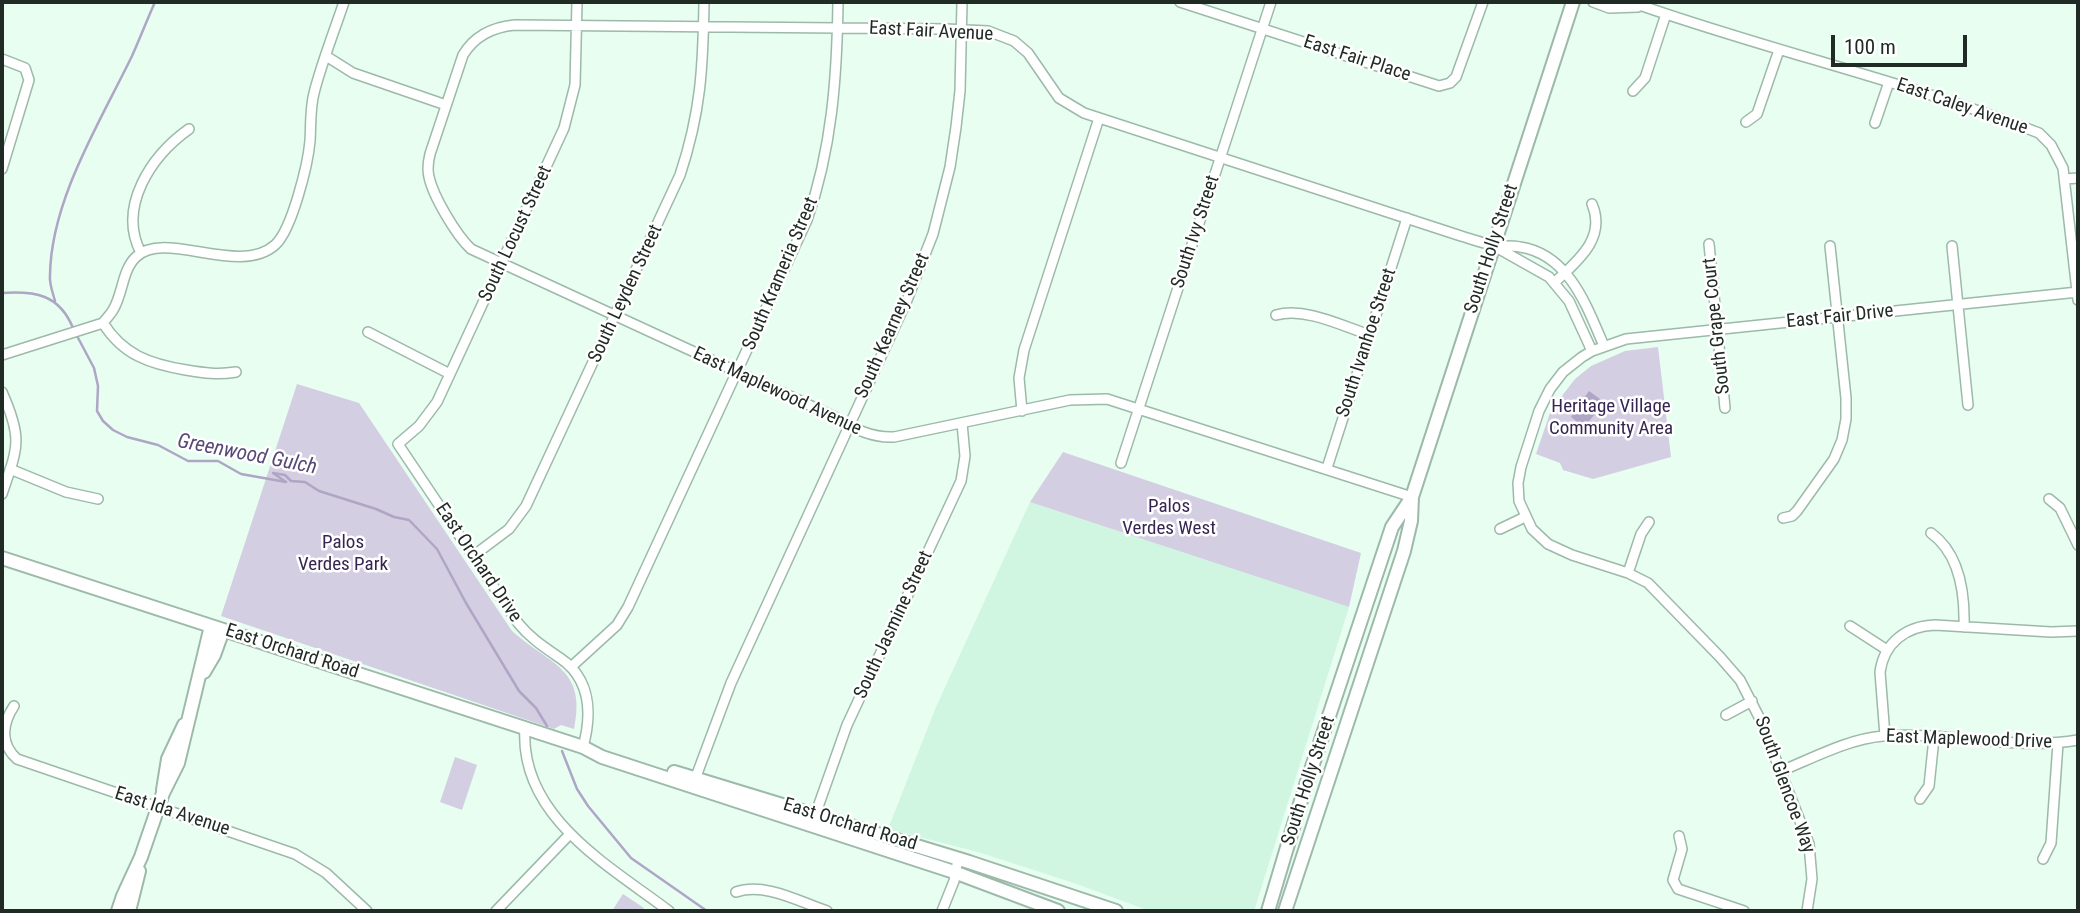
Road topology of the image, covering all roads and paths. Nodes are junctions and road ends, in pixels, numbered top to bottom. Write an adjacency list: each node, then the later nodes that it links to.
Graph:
1 (344, 2): 20 (street)
2 (577, 2): 14 (street, South Locust Street)
3 (704, 2): 15 (street, South Leyden Street)
4 (838, 2): 17 (street, South Krameria Street)
5 (962, 2): 18 (street, South Kearney Street)
6 (1180, 2): 16 (street, East Fair Place)
7 (1271, 2): 16 (street, South Ivy Street)
8 (1483, 2): 16 (street, East Fair Place)
9 (1573, 2): 36 (main road, South Holly Street)
10 (1593, 2): 12 (street, East Caley Avenue)
11 (1631, 2): 12 (street, East Caley Avenue)
12 (1643, 6): 13 (street, East Caley Avenue)
13 (1666, 14): 19 (street, East Caley Avenue); 23 (street)
14 (577, 26): 15 (street, East Fair Avenue); 24 (street, East Fair Avenue); 40 (street, South Locust Street)
15 (704, 26): 17 (street, East Fair Avenue); 47 (street, South Leyden Street)
16 (1262, 28): 29 (street, South Ivy Street)
17 (838, 29): 18 (street, East Fair Avenue); 57 (street, South Krameria Street)
18 (961, 29): 25 (street, East Fair Avenue); 65 (street, South Kearney Street)
19 (1779, 50): 22 (street, East Caley Avenue); 26 (street)
20 (326, 56): 24 (street); 39 (street)
21 (2, 58): 30 (street)
22 (1889, 82): 27 (street); 32 (street, East Caley Avenue)
23 (1633, 91)
24 (446, 105): 40 (street, East Maplewood Avenue)
25 (1099, 118): 29 (street, East Fair Avenue); 63 (street)
26 (1746, 122)
27 (1875, 123)
28 (189, 130): 39 (street)
29 (1221, 158): 34 (street, East Fair Avenue); 61 (street, South Ivy Street)
30 (2, 169)
31 (2078, 178): 32 (street)
32 (2065, 179): 43 (street, East Caley Avenue)
33 (1592, 204): 41 (street)
34 (1407, 218): 36 (street, East Fair Avenue); 52 (street, South Ivanhoe Street)
35 (1709, 244): 50 (street, South Grape Court)
36 (1493, 245): 41 (street, East Fair Avenue); 42 (street, East Fair Avenue); 71 (main road, South Holly Street)
37 (1830, 246): 48 (street)
38 (1952, 246): 45 (street)
39 (141, 253): 49 (street)
40 (502, 264): 47 (street, East Maplewood Avenue); 58 (street, South Locust Street)
41 (1565, 273): 42 (street); 53 (street, East Fair Avenue)
42 (1554, 283): 54 (street, East Fair Avenue)
43 (2078, 292): 44 (street); 45 (street, East Fair Drive)
44 (2078, 300)
45 (1957, 305): 48 (street, East Fair Drive); 60 (street)
46 (1276, 315): 52 (street)
47 (616, 317): 57 (street, East Maplewood Avenue); 80 (street, South Leyden Street)
48 (1838, 318): 50 (street, East Fair Drive); 75 (street)
49 (103, 323): 55 (street); 56 (street)
50 (1718, 330): 53 (street, East Fair Drive); 62 (street, South Grape Court)
51 (368, 332): 58 (street)
52 (1370, 335): 68 (street, South Ivanhoe Street)
53 (1604, 346): 54 (street)
54 (1592, 351): 74 (street)
55 (2, 355)
56 (236, 372)
57 (737, 373): 65 (street, East Maplewood Avenue); 88 (street, South Krameria Street)
58 (450, 374): 66 (street, South Locust Street)
59 (2, 392): 69 (street)
60 (1968, 405)
61 (1139, 408): 63 (street, East Maplewood Avenue); 67 (street, South Ivy Street); 68 (street, East Maplewood Avenue)
62 (1726, 408)
63 (1021, 411): 64 (street, East Maplewood Avenue)
64 (962, 423): 65 (street, East Maplewood Avenue); 102 (street, South Jasmine Street)
65 (849, 426): 99 (street, South Kearney Street)
66 (398, 444): 80 (street, East Orchard Drive)
67 (1121, 463)
68 (1326, 468): 71 (street, East Maplewood Avenue)
69 (10, 469): 70 (street); 72 (street)
70 (2, 494)
71 (1412, 497): 118 (main road, South Holly Street); 119 (main road, South Holly Street)
72 (98, 499)
73 (2049, 499): 79 (street)
74 (1525, 517): 77 (street); 82 (street, South Glencoe Way)
75 (1783, 518)
76 (1649, 522): 82 (street)
77 (1500, 529)
78 (1931, 533): 84 (street)
79 (2078, 545)
80 (473, 555): 88 (street, East Orchard Drive)
81 (2, 558): 85 (main road, East Orchard Road)
82 (1628, 573): 89 (street, South Glencoe Way)
83 (1850, 626): 87 (street)
84 (1964, 627): 86 (street); 87 (street)
85 (217, 628): 92 (main road, East Orchard Road); 101 (main road)
86 (2078, 631)
87 (1887, 650): 93 (street)
88 (572, 667): 97 (street, East Orchard Drive)
89 (1752, 701): 91 (street, South Glencoe Way); 98 (street, South Glencoe Way)
90 (14, 706): 101 (street, East Ida Avenue)
91 (1726, 715)
92 (525, 728): 97 (main road, East Orchard Road); 103 (street)
93 (1885, 736): 94 (street, East Maplewood Drive); 98 (street, East Maplewood Drive)
94 (1934, 738): 96 (street, East Maplewood Drive); 100 (street)
95 (2078, 740): 96 (street, East Maplewood Drive)
96 (2059, 743): 106 (street)
97 (583, 747): 99 (main road, East Orchard Road)
98 (1781, 771): 121 (street, South Glencoe Way)
99 (694, 783): 102 (main road, East Orchard Road)
100 (1920, 799)
101 (158, 807): 105 (main road); 111 (street, East Ida Avenue)
102 (813, 820): 107 (main road, East Orchard Road)
103 (569, 835): 112 (street); 113 (street)
104 (1679, 836): 120 (street)
105 (141, 857): 109 (main road); 110 (main road)
106 (2043, 859)
107 (956, 865): 115 (street); 116 (main road, East Orchard Road); 117 (main road, East Orchard Road)
108 (736, 892): 114 (street)
109 (118, 911)
110 (129, 911)
111 (367, 911)
112 (496, 911)
113 (669, 911)
114 (827, 911)
115 (942, 911)
116 (1058, 911)
117 (1116, 911)
118 (1268, 911)
119 (1285, 911)
120 (1744, 911)
121 (1807, 911)

